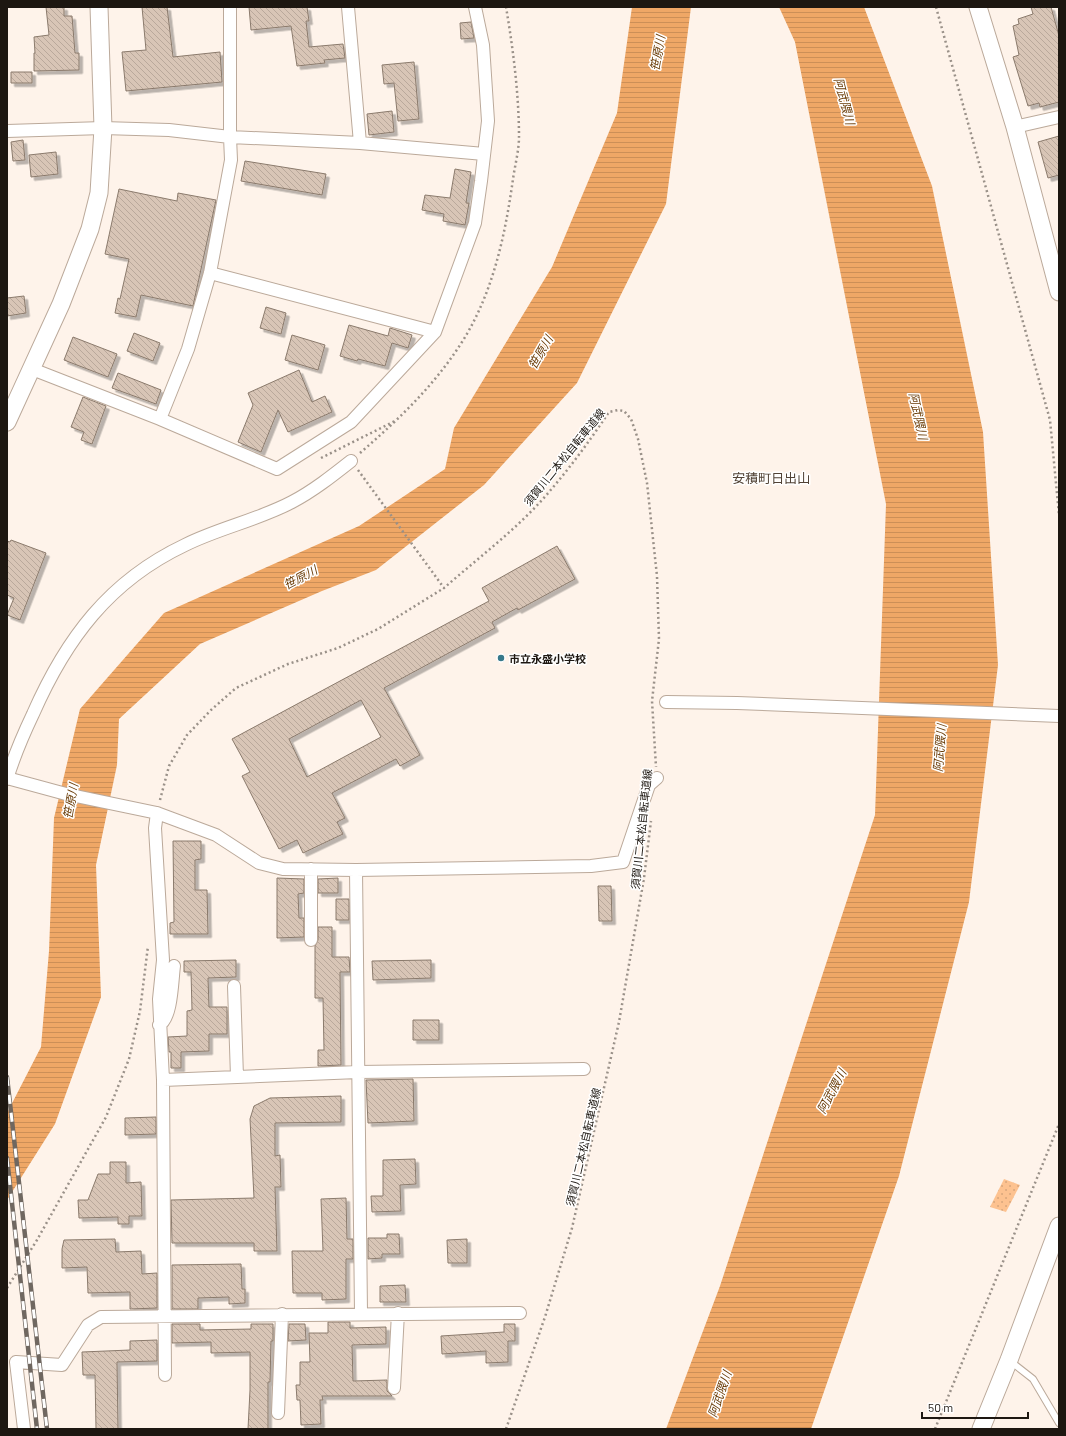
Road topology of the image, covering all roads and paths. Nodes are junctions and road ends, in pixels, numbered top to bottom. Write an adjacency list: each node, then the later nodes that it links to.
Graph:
1 (99, 7): 9 (street)
2 (230, 7): 11 (street)
3 (348, 7): 12 (street)
4 (475, 7): 13 (street)
5 (936, 7): 23 (path)
6 (978, 7): 8 (street)
7 (1059, 117): 8 (street)
8 (1014, 127): 15 (street)
9 (103, 128): 10 (street); 11 (street); 17 (street)
10 (7, 131)
11 (230, 136): 12 (street); 14 (street)
12 (360, 143): 13 (street)
13 (484, 154): 16 (street)
14 (210, 273): 16 (street); 18 (street)
15 (1058, 286)
16 (436, 332): 18 (street)
17 (32, 369): 18 (street); 20 (street)
18 (160, 419)
19 (399, 419): 21 (path)
20 (7, 422)
21 (315, 461)
22 (354, 464): 24 (path); 28 (street)
23 (1059, 515)
24 (444, 588): 27 (path, 須賀川二本松自転車道線); 29 (path, 須賀川二本松自転車道線)
25 (666, 702): 26 (street)
26 (1059, 716)
27 (657, 778): 32 (street)
28 (9, 779): 29 (street)
29 (152, 813): 31 (street); 37 (street)
30 (652, 816): 56 (path, 須賀川二本松自転車道線)
31 (311, 869): 32 (street); 33 (street)
32 (356, 870): 39 (street)
33 (312, 940)
34 (148, 944): 44 (path)
35 (174, 966): 37 (street)
36 (234, 986): 40 (street)
37 (159, 1025): 41 (street)
38 (584, 1069): 39 (street)
39 (358, 1072): 40 (street); 45 (street)
40 (237, 1077): 41 (street)
41 (163, 1080): 49 (street)
42 (1059, 1124): 57 (path)
43 (1059, 1226): 50 (street)
44 (7, 1288)
45 (361, 1313): 46 (street); 48 (street)
46 (398, 1313): 47 (street); 52 (street)
47 (520, 1313)
48 (282, 1314): 49 (street); 53 (street)
49 (164, 1316): 51 (street); 55 (street)
50 (1009, 1360): 54 (lane); 58 (street)
51 (165, 1375)
52 (394, 1388)
53 (278, 1413)
54 (1059, 1423)
55 (24, 1429)
56 (506, 1429)
57 (935, 1429)
58 (981, 1429)

